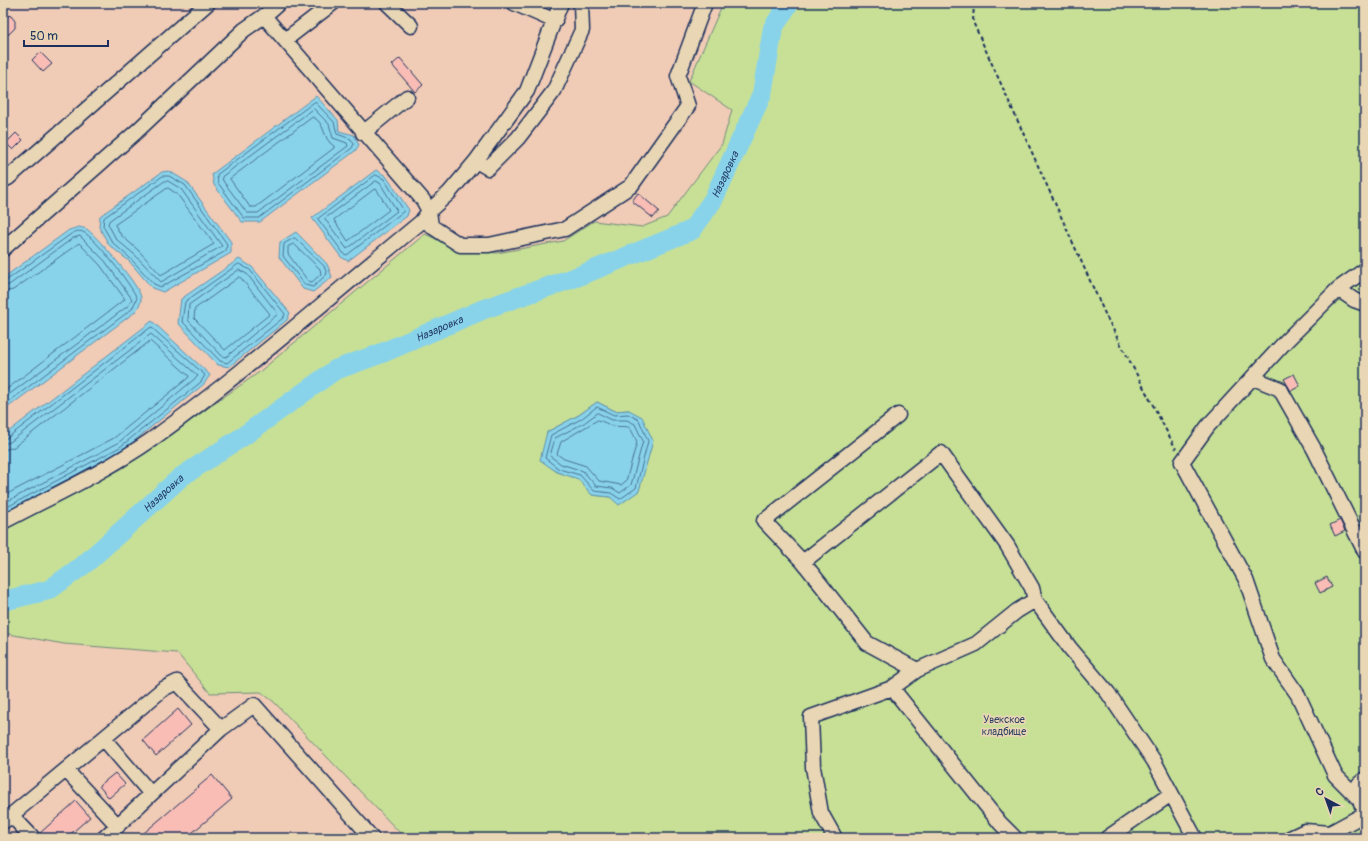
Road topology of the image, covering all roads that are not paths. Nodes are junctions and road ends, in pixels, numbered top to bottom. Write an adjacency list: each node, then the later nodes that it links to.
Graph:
1 (208, 3): 16 (street)
2 (279, 3): 9 (street)
3 (333, 3): 12 (street)
4 (387, 3): 11 (street)
5 (514, 3): 10 (street)
6 (561, 3): 10 (street)
7 (581, 3): 15 (street)
8 (705, 3): 17 (street)
9 (264, 16): 12 (street); 18 (street)
10 (555, 21): 15 (street)
11 (411, 26)
12 (285, 40): 14 (street)
13 (407, 96): 14 (street)
14 (363, 132): 17 (street)
15 (476, 161): 17 (street)
16 (3, 180)
17 (429, 211): 24 (street)
18 (3, 249)
19 (1365, 270): 20 (street)
20 (1338, 290): 21 (street); 22 (street)
21 (1365, 304)
22 (1253, 378): 25 (street); 36 (street)
23 (898, 415): 26 (street)
24 (3, 522)
25 (1365, 552)
26 (803, 562): 27 (street); 28 (street)
27 (1035, 600): 28 (street); 35 (street)
28 (918, 670): 29 (street)
29 (892, 688): 43 (street); 44 (street)
30 (221, 729): 31 (street); 34 (street); 40 (street)
31 (104, 739): 32 (street); 34 (street)
32 (66, 770): 38 (street); 39 (street)
33 (1365, 779): 36 (street)
34 (152, 794): 39 (street)
35 (1171, 794): 45 (street); 46 (street)
36 (1361, 801): 37 (street)
37 (1364, 818): 47 (street)
38 (7, 819): 41 (street)
39 (118, 826): 42 (street)
40 (366, 836)
41 (33, 838)
42 (104, 838)
43 (835, 838)
44 (1015, 838)
45 (1107, 838)
46 (1195, 838)
47 (1290, 838)

